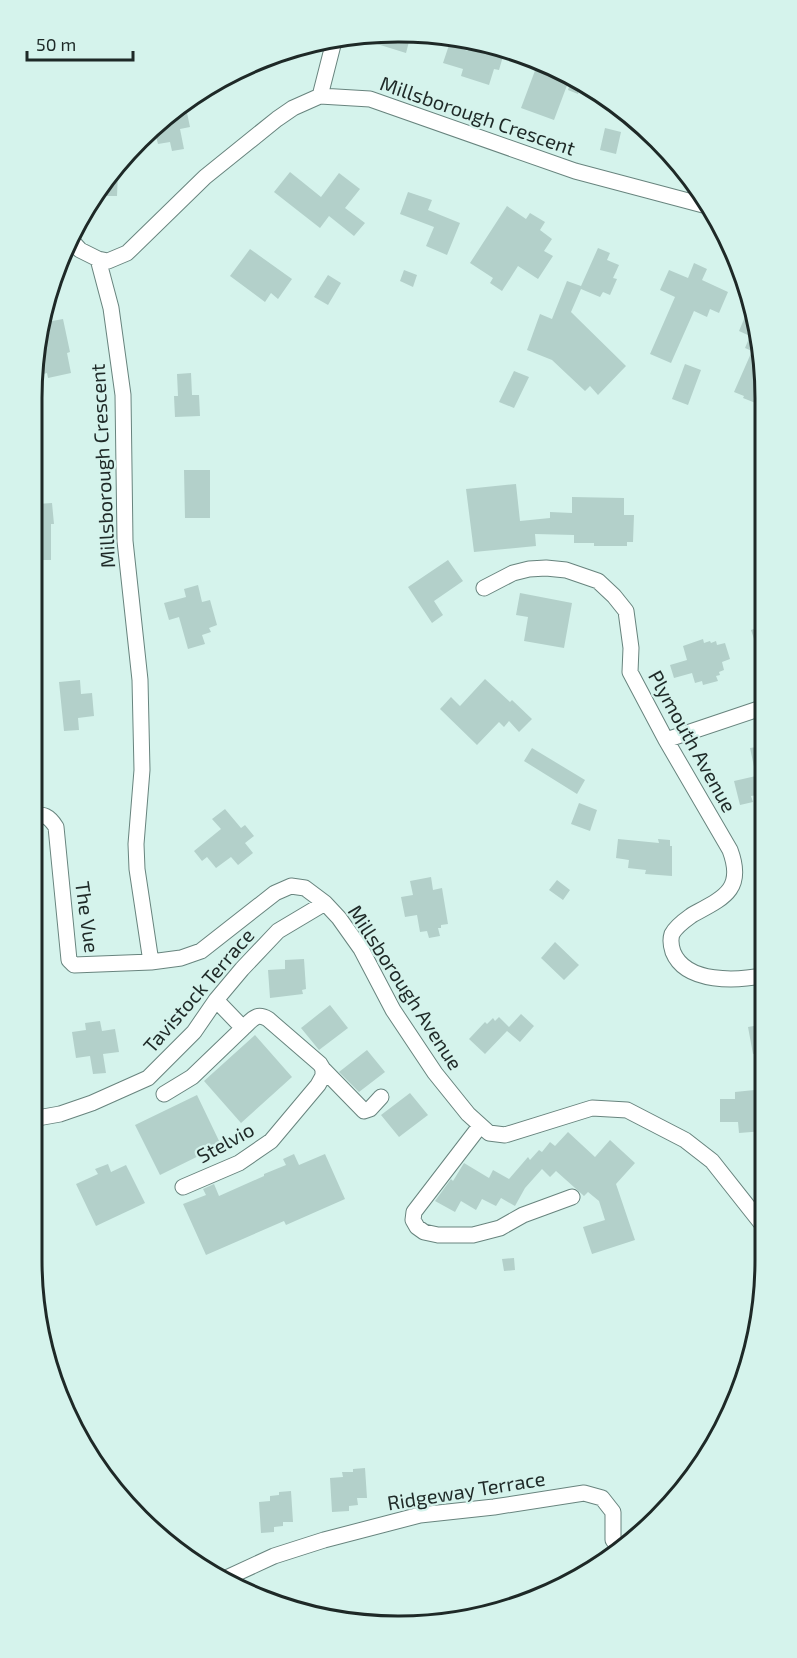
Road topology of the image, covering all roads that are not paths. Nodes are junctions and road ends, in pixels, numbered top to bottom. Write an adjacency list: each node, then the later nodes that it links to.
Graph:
1 (332, 48): 2 (street)
2 (320, 96): 3 (street, Millsborough Crescent); 5 (street, Millsborough Crescent)
3 (697, 203)
4 (77, 246): 5 (street)
5 (98, 259): 11 (street, Millsborough Crescent)
6 (484, 588): 8 (street, Plymouth Avenue)
7 (755, 709): 8 (street)
8 (666, 740): 12 (street, Plymouth Avenue)
9 (42, 814): 11 (street, The Vue)
10 (325, 903): 11 (street, Millsborough Avenue); 13 (street, Tavistock Terrace); 19 (street, Millsborough Avenue)
11 (151, 962)
12 (755, 977)
13 (216, 1000): 14 (street); 18 (street, Tavistock Terrace)
14 (243, 1028): 15 (street); 16 (street)
15 (323, 1069): 17 (street); 20 (street, Stelvio)
16 (164, 1094)
17 (381, 1097)
18 (42, 1117)
19 (480, 1126): 21 (street); 22 (street)
20 (183, 1187)
21 (572, 1197)
22 (755, 1215)
23 (615, 1542): 24 (street, Ridgeway Terrace)
24 (233, 1575)

